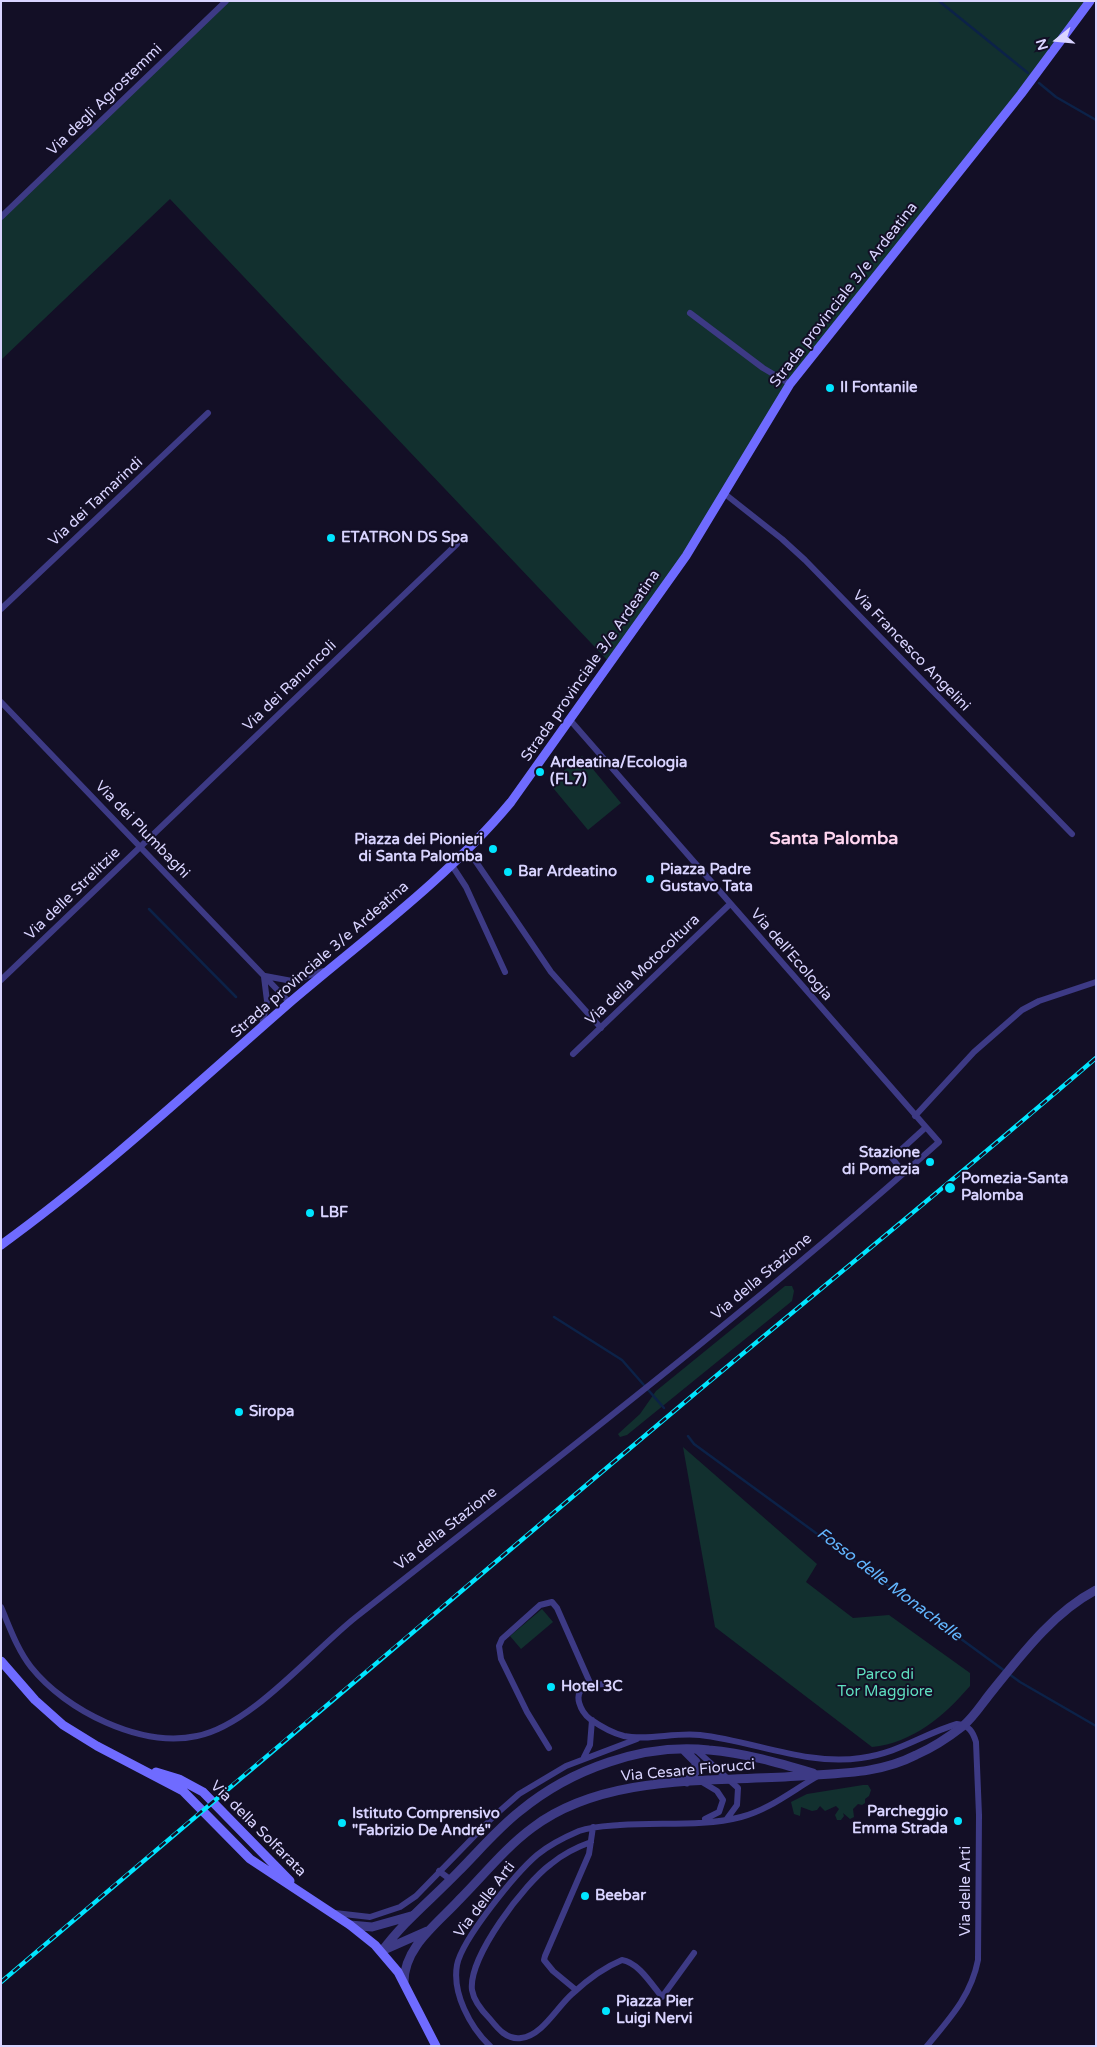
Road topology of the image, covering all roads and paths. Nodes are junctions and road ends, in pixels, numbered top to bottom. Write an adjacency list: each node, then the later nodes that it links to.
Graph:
1 (226, 1): 3 (street, Via degli Agrostemmi)
2 (1090, 1): 5 (main road, Strada provinciale 3/e Ardeatina)
3 (1, 217)
4 (690, 313): 5 (street)
5 (790, 384): 7 (main road, Strada provinciale 3/e Ardeatina)
6 (208, 413): 9 (street, Via dei Tamarindi)
7 (725, 494): 11 (main road, Strada provinciale 3/e Ardeatina); 12 (street, Via Francesco Angelini)
8 (457, 544): 13 (street, Via dei Ranuncoli)
9 (1, 609)
10 (1, 702): 13 (street, Via dei Plumbaghi)
11 (570, 720): 14 (main road, Strada provinciale 3/e Ardeatina); 16 (street, Via dell'Ecologia)
12 (1072, 834)
13 (140, 847): 19 (street, Via dei Plumbaghi); 20 (street, Via delle Strelitzie)
14 (468, 850): 15 (main road, Strada provinciale 3/e Ardeatina); 24 (street)
15 (451, 864): 17 (main road, Strada provinciale 3/e Ardeatina); 18 (street)
16 (730, 904): 24 (street, Via della Motocoltura); 26 (street, Via dell'Ecologia)
17 (332, 968): 19 (street); 22 (main road, Strada provinciale 3/e Ardeatina)
18 (505, 972)
19 (264, 976): 22 (street, Via dei Plumbaghi); 23 (street)
20 (1, 980)
21 (1096, 982): 26 (street)
22 (290, 1003): 23 (main road, Strada provinciale 3/e Ardeatina)
23 (262, 1027): 29 (main road, Strada provinciale 3/e Ardeatina)
24 (601, 1028): 25 (street, Via della Motocoltura)
25 (573, 1054)
26 (915, 1116): 27 (street)
27 (925, 1128): 28 (street); 28 (street, Via della Stazione)
28 (904, 1173): 31 (street, Via della Stazione)
29 (1, 1245)
30 (1096, 1590): 36 (street, Via Cesare Fiorucci)
31 (1, 1607)
32 (1, 1661): 44 (main road, Via della Solfarata)
33 (604, 1684): 34 (street)
34 (591, 1685): 35 (street); 39 (street)
35 (592, 1720): 37 (street); 43 (street)
36 (964, 1725): 37 (street); 45 (street, Via Cesare Fiorucci); 68 (street, Via delle Arti)
37 (643, 1738): 38 (street)
38 (620, 1744): 42 (street); 43 (street)
39 (549, 1748)
40 (695, 1749): 41 (street, Via Cesare Fiorucci); 45 (street, Via Cesare Fiorucci); 46 (street)
41 (684, 1750): 42 (street, Via Cesare Fiorucci); 47 (street)
42 (624, 1758): 50 (street, Via Cesare Fiorucci)
43 (583, 1759): 49 (street)
44 (141, 1767): 57 (main road, Via della Solfarata); 57 (main road, Via della Solfarata)
45 (820, 1775): 46 (street, Via Cesare Fiorucci); 51 (street, Via delle Arti)
46 (731, 1780): 48 (street, Via Cesare Fiorucci); 51 (street)
47 (687, 1782): 48 (street, Via Cesare Fiorucci); 61 (street, Via Cesare Fiorucci)
48 (702, 1782): 52 (street)
49 (519, 1794): 50 (street); 55 (street)
50 (527, 1805): 56 (street, Via Cesare Fiorucci)
51 (726, 1820): 52 (street, Via delle Arti)
52 (697, 1822): 53 (street, Via delle Arti)
53 (593, 1827): 54 (street); 67 (street, Via delle Arti)
54 (591, 1842): 65 (street); 65 (street)
55 (440, 1871): 56 (street); 58 (street)
56 (451, 1880): 59 (street, Via Cesare Fiorucci)
57 (298, 1890): 58 (main road, Via della Solfarata)
58 (331, 1912): 60 (main road, Via della Solfarata)
59 (413, 1915): 60 (street, Via Cesare Fiorucci); 62 (street)
60 (350, 1925): 62 (main road, Via della Solfarata)
61 (432, 1929): 62 (street); 64 (street, Via Cesare Fiorucci)
62 (382, 1951): 64 (main road, Via della Solfarata)
63 (694, 1953): 65 (street)
64 (404, 1982): 66 (main road, Via della Solfarata)
65 (576, 1990)
66 (436, 2046)
67 (490, 2046)
68 (927, 2046)

